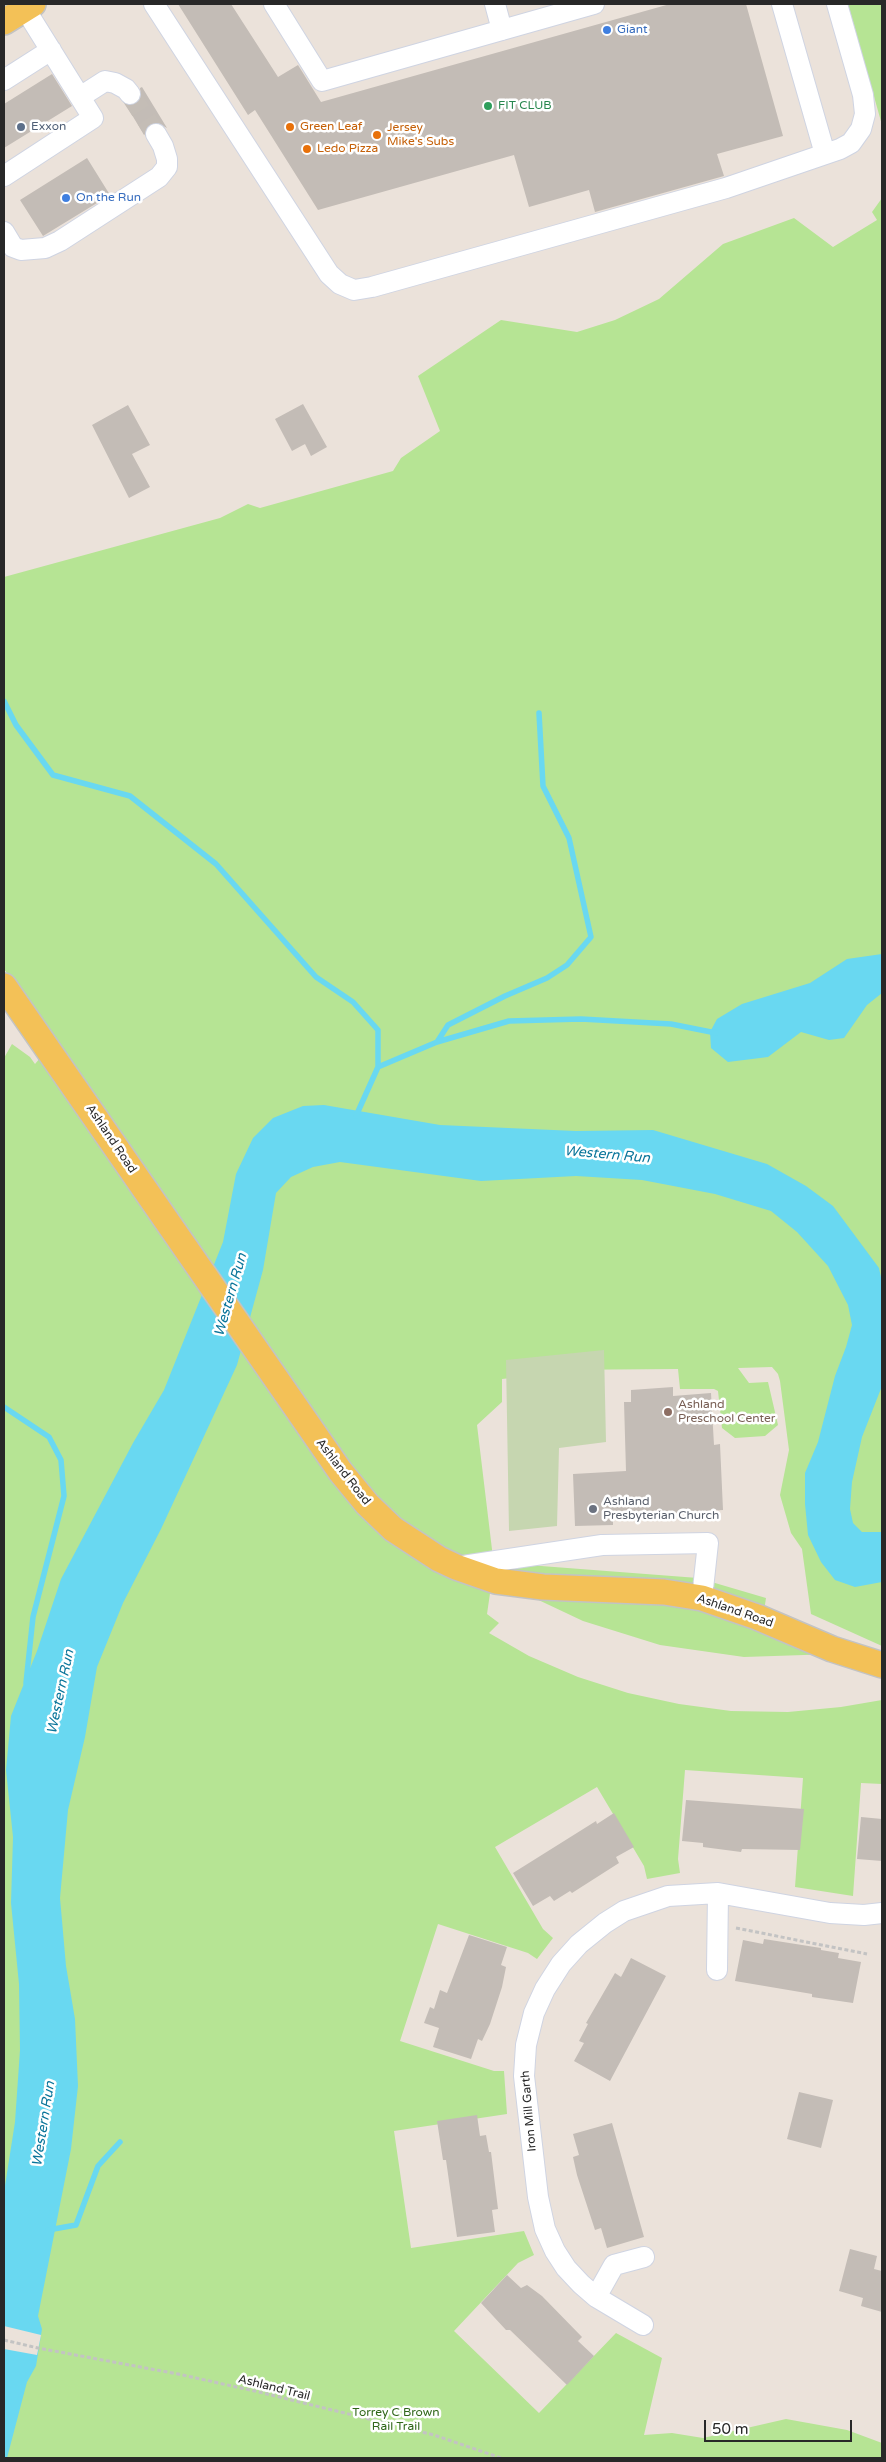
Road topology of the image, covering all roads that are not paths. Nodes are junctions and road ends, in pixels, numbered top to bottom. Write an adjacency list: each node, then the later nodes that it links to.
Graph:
1 (154, 4): 15 (street)
2 (274, 4): 9 (street)
3 (495, 4): 9 (street)
4 (594, 4): 9 (street)
5 (782, 4): 15 (street)
6 (837, 4): 15 (street)
7 (27, 5): 8 (main road); 10 (street)
8 (4, 22)
9 (502, 30)
10 (51, 50): 11 (street); 13 (street)
11 (4, 80)
12 (130, 94): 13 (street)
13 (80, 97): 16 (street)
14 (156, 134): 17 (street)
15 (825, 154)
16 (4, 176)
17 (4, 232)
18 (4, 986): 19 (main road, Ashland Road)
19 (456, 1567): 20 (main road, Ashland Road); 20 (street)
20 (702, 1598): 21 (main road, Ashland Road)
21 (882, 1665)
22 (718, 1893): 23 (street, Iron Mill Garth); 24 (street); 26 (street, Iron Mill Garth)
23 (882, 1913)
24 (717, 1970)
25 (644, 2257): 26 (street)
26 (596, 2296): 27 (street, Iron Mill Garth)
27 (644, 2325)

